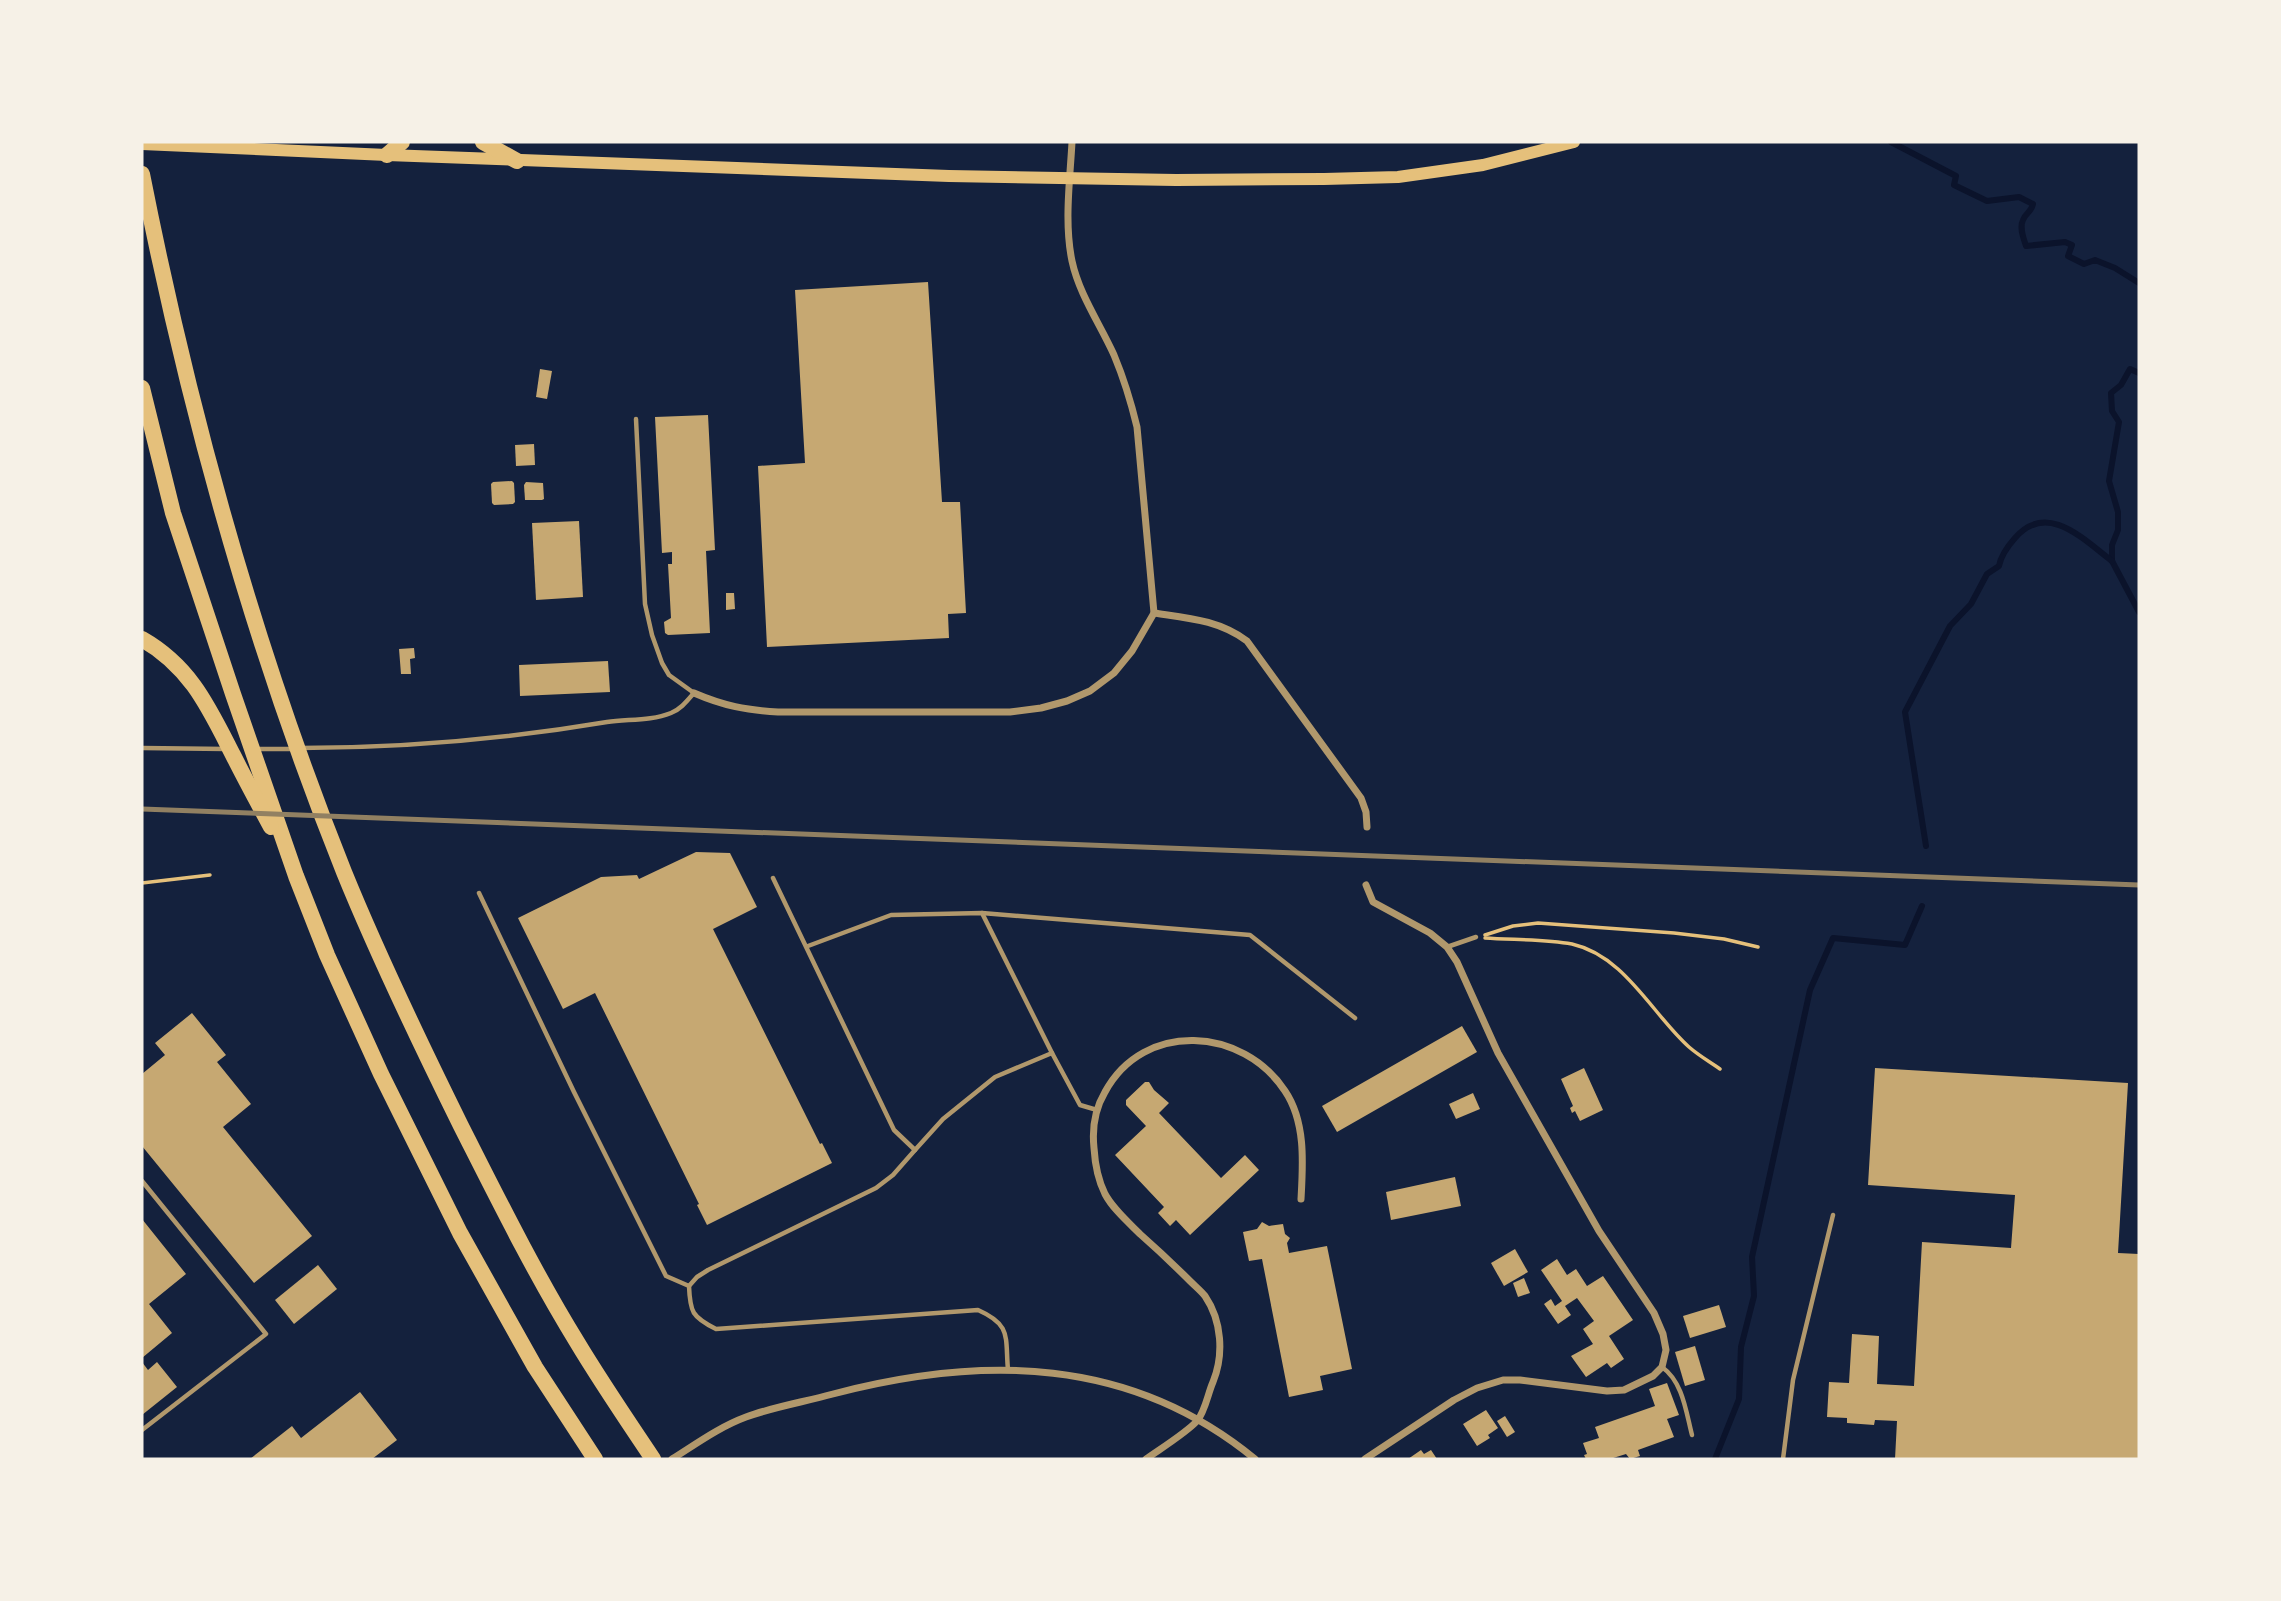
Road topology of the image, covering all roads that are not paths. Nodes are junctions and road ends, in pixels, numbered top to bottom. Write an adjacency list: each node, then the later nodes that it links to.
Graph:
1 (402, 142): 6 (highway)
2 (483, 142): 7 (highway)
3 (1072, 142): 8 (street)
4 (1574, 142): 8 (main road)
5 (142, 144): 6 (main road)
6 (387, 148): 7 (main road)
7 (517, 161): 8 (main road)
8 (1070, 178): 12 (street)
9 (143, 181): 39 (highway)
10 (142, 388): 17 (highway)
11 (636, 419): 14 (lane)
12 (1154, 613): 14 (street); 16 (street)
13 (142, 639): 17 (highway)
14 (694, 693): 15 (lane)
15 (142, 748)
16 (1367, 827)
17 (296, 876): 38 (highway)
18 (773, 878): 23 (lane)
19 (1366, 885): 24 (street)
20 (479, 892): 32 (lane)
21 (982, 913): 23 (lane); 25 (lane); 26 (lane)
22 (1476, 937): 24 (lane)
23 (808, 946): 28 (lane)
24 (1447, 947): 33 (street)
25 (1355, 1018)
26 (1052, 1053): 27 (lane); 28 (lane)
27 (1097, 1110): 30 (street); 35 (street)
28 (915, 1150): 32 (lane)
29 (142, 1181): 36 (lane)
30 (1301, 1199)
31 (1833, 1215): 44 (lane)
32 (689, 1286): 34 (lane)
33 (1662, 1367): 37 (lane); 43 (street)
34 (1008, 1370): 35 (street); 40 (street)
35 (1198, 1420): 41 (street); 42 (street)
36 (142, 1430)
37 (1692, 1435)
38 (595, 1459)
39 (653, 1459)
40 (672, 1459)
41 (1146, 1459)
42 (1255, 1459)
43 (1365, 1459)
44 (1783, 1459)

